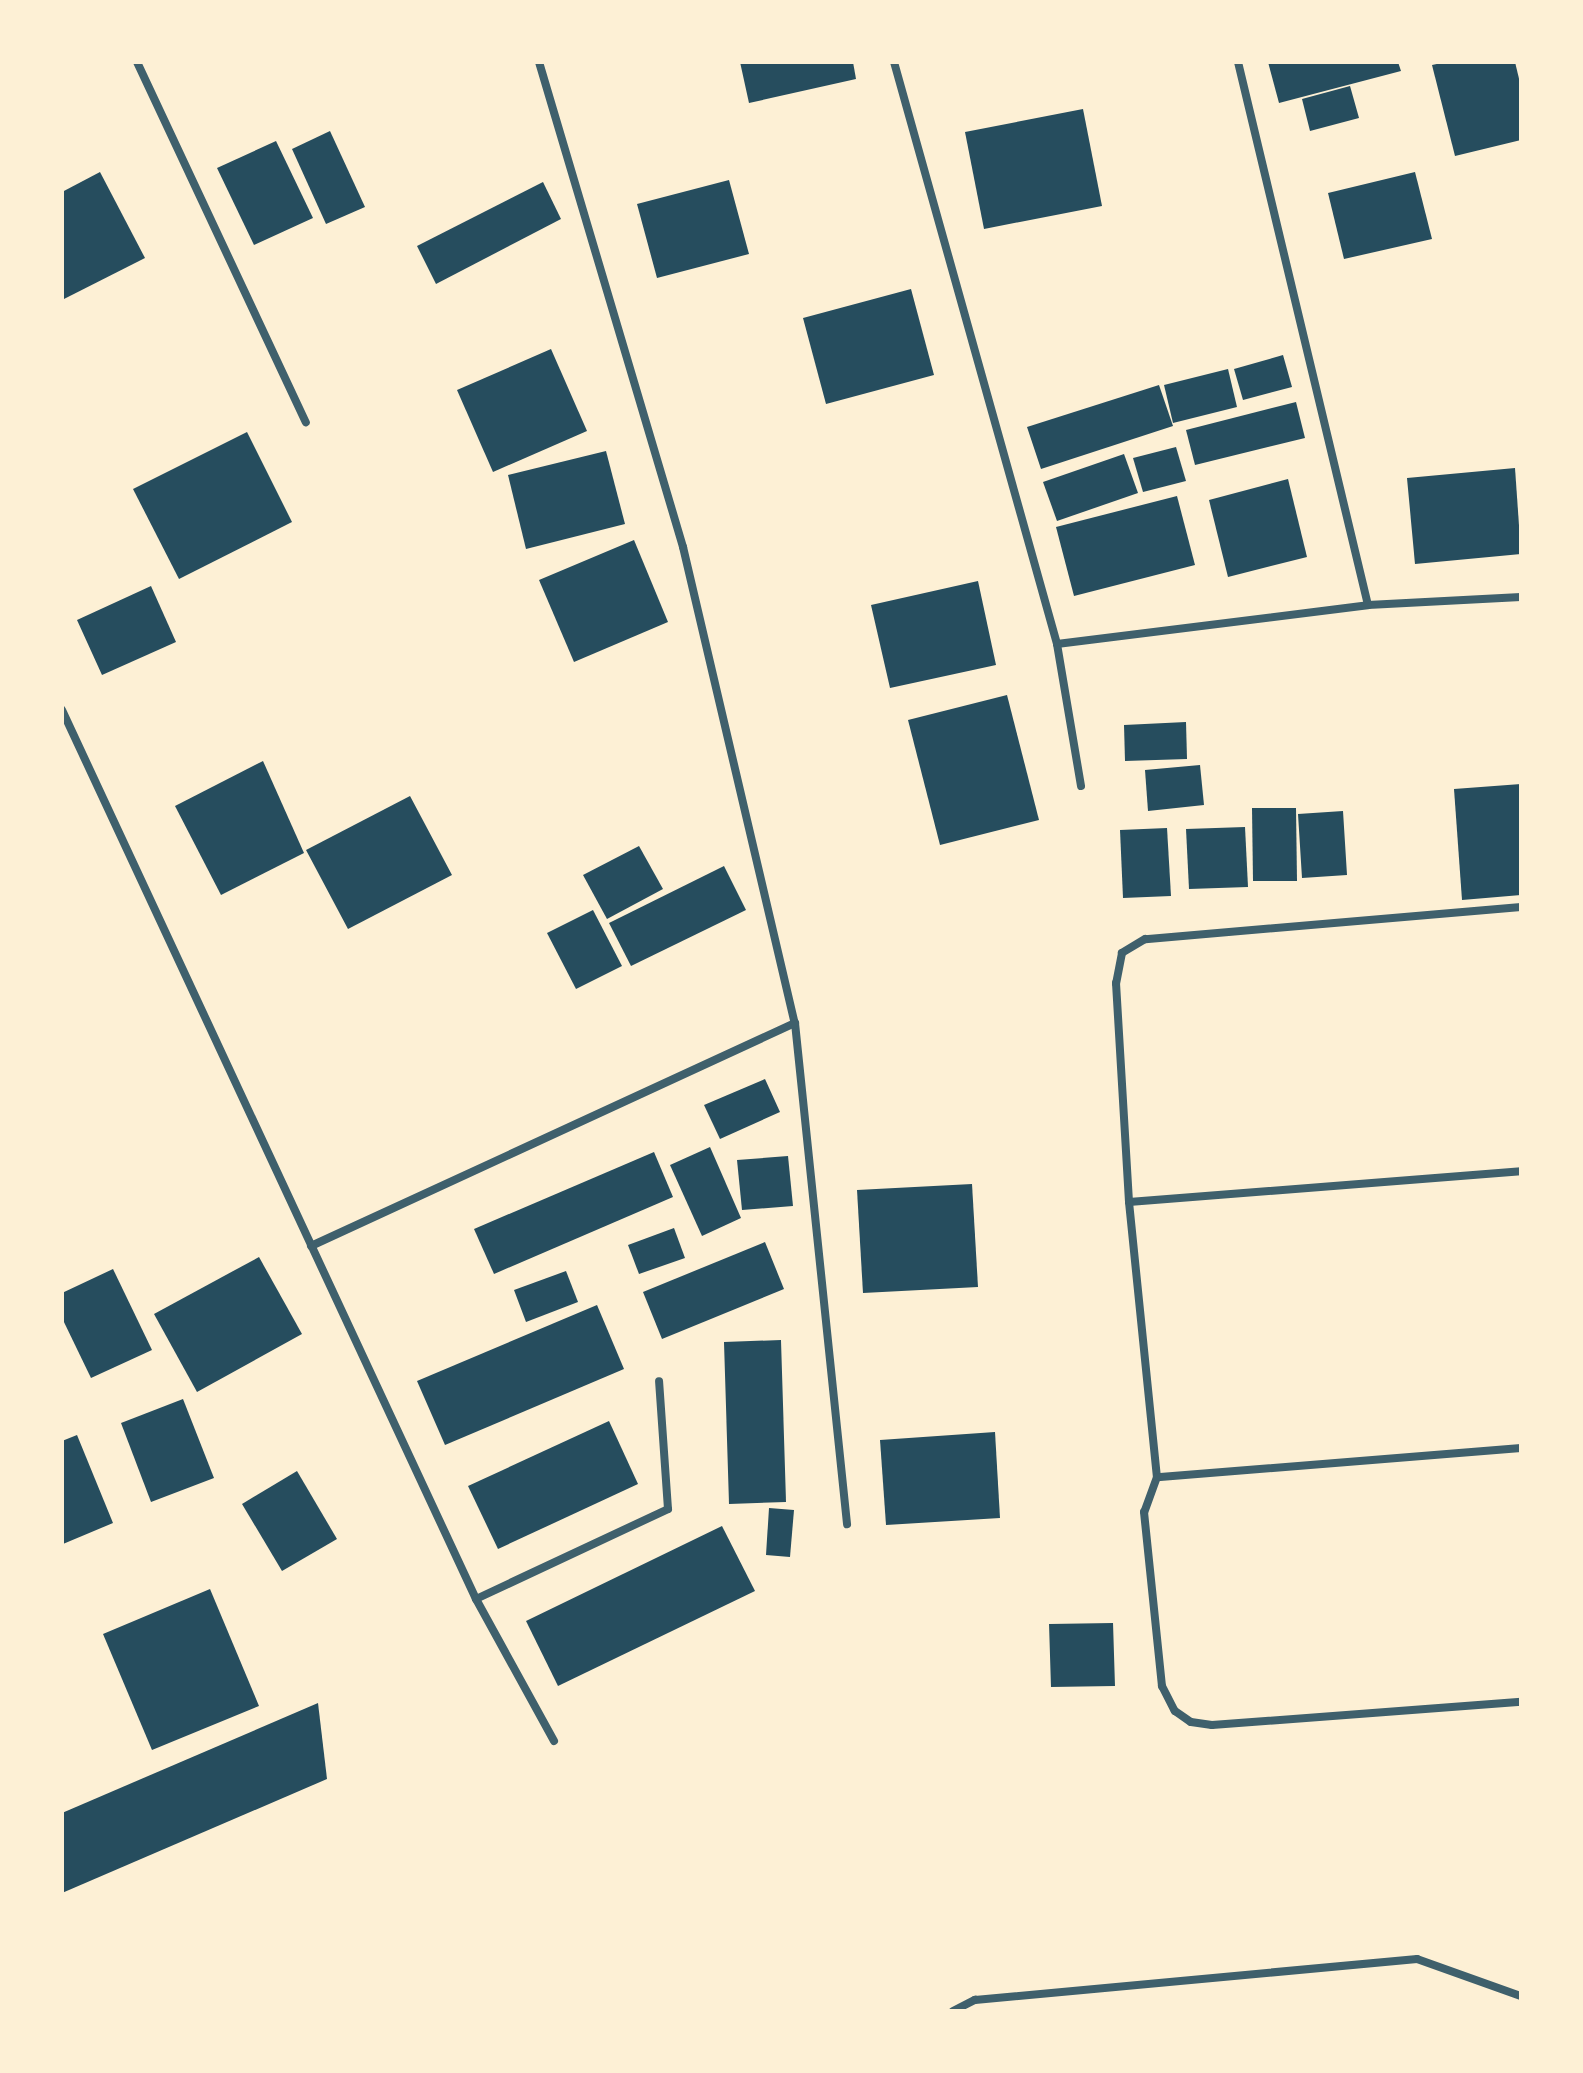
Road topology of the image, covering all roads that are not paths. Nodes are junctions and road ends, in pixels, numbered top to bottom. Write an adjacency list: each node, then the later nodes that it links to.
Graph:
1 (137, 62): 5 (street)
2 (539, 62): 12 (street)
3 (894, 62): 8 (street)
4 (1238, 62): 7 (street)
5 (306, 422)
6 (1521, 597): 7 (street)
7 (1368, 605): 8 (street)
8 (1057, 644): 10 (street)
9 (62, 710): 15 (street)
10 (1081, 786)
11 (1521, 907): 14 (street)
12 (795, 1023): 15 (street); 19 (street)
13 (1521, 1171): 14 (street)
14 (1129, 1202): 18 (street)
15 (311, 1246): 20 (street)
16 (659, 1381): 20 (street)
17 (1521, 1448): 18 (street)
18 (1157, 1477): 21 (street)
19 (847, 1524)
20 (476, 1599): 22 (street)
21 (1521, 1702)
22 (554, 1741)
23 (1521, 1996): 24 (street)
24 (953, 2011)

